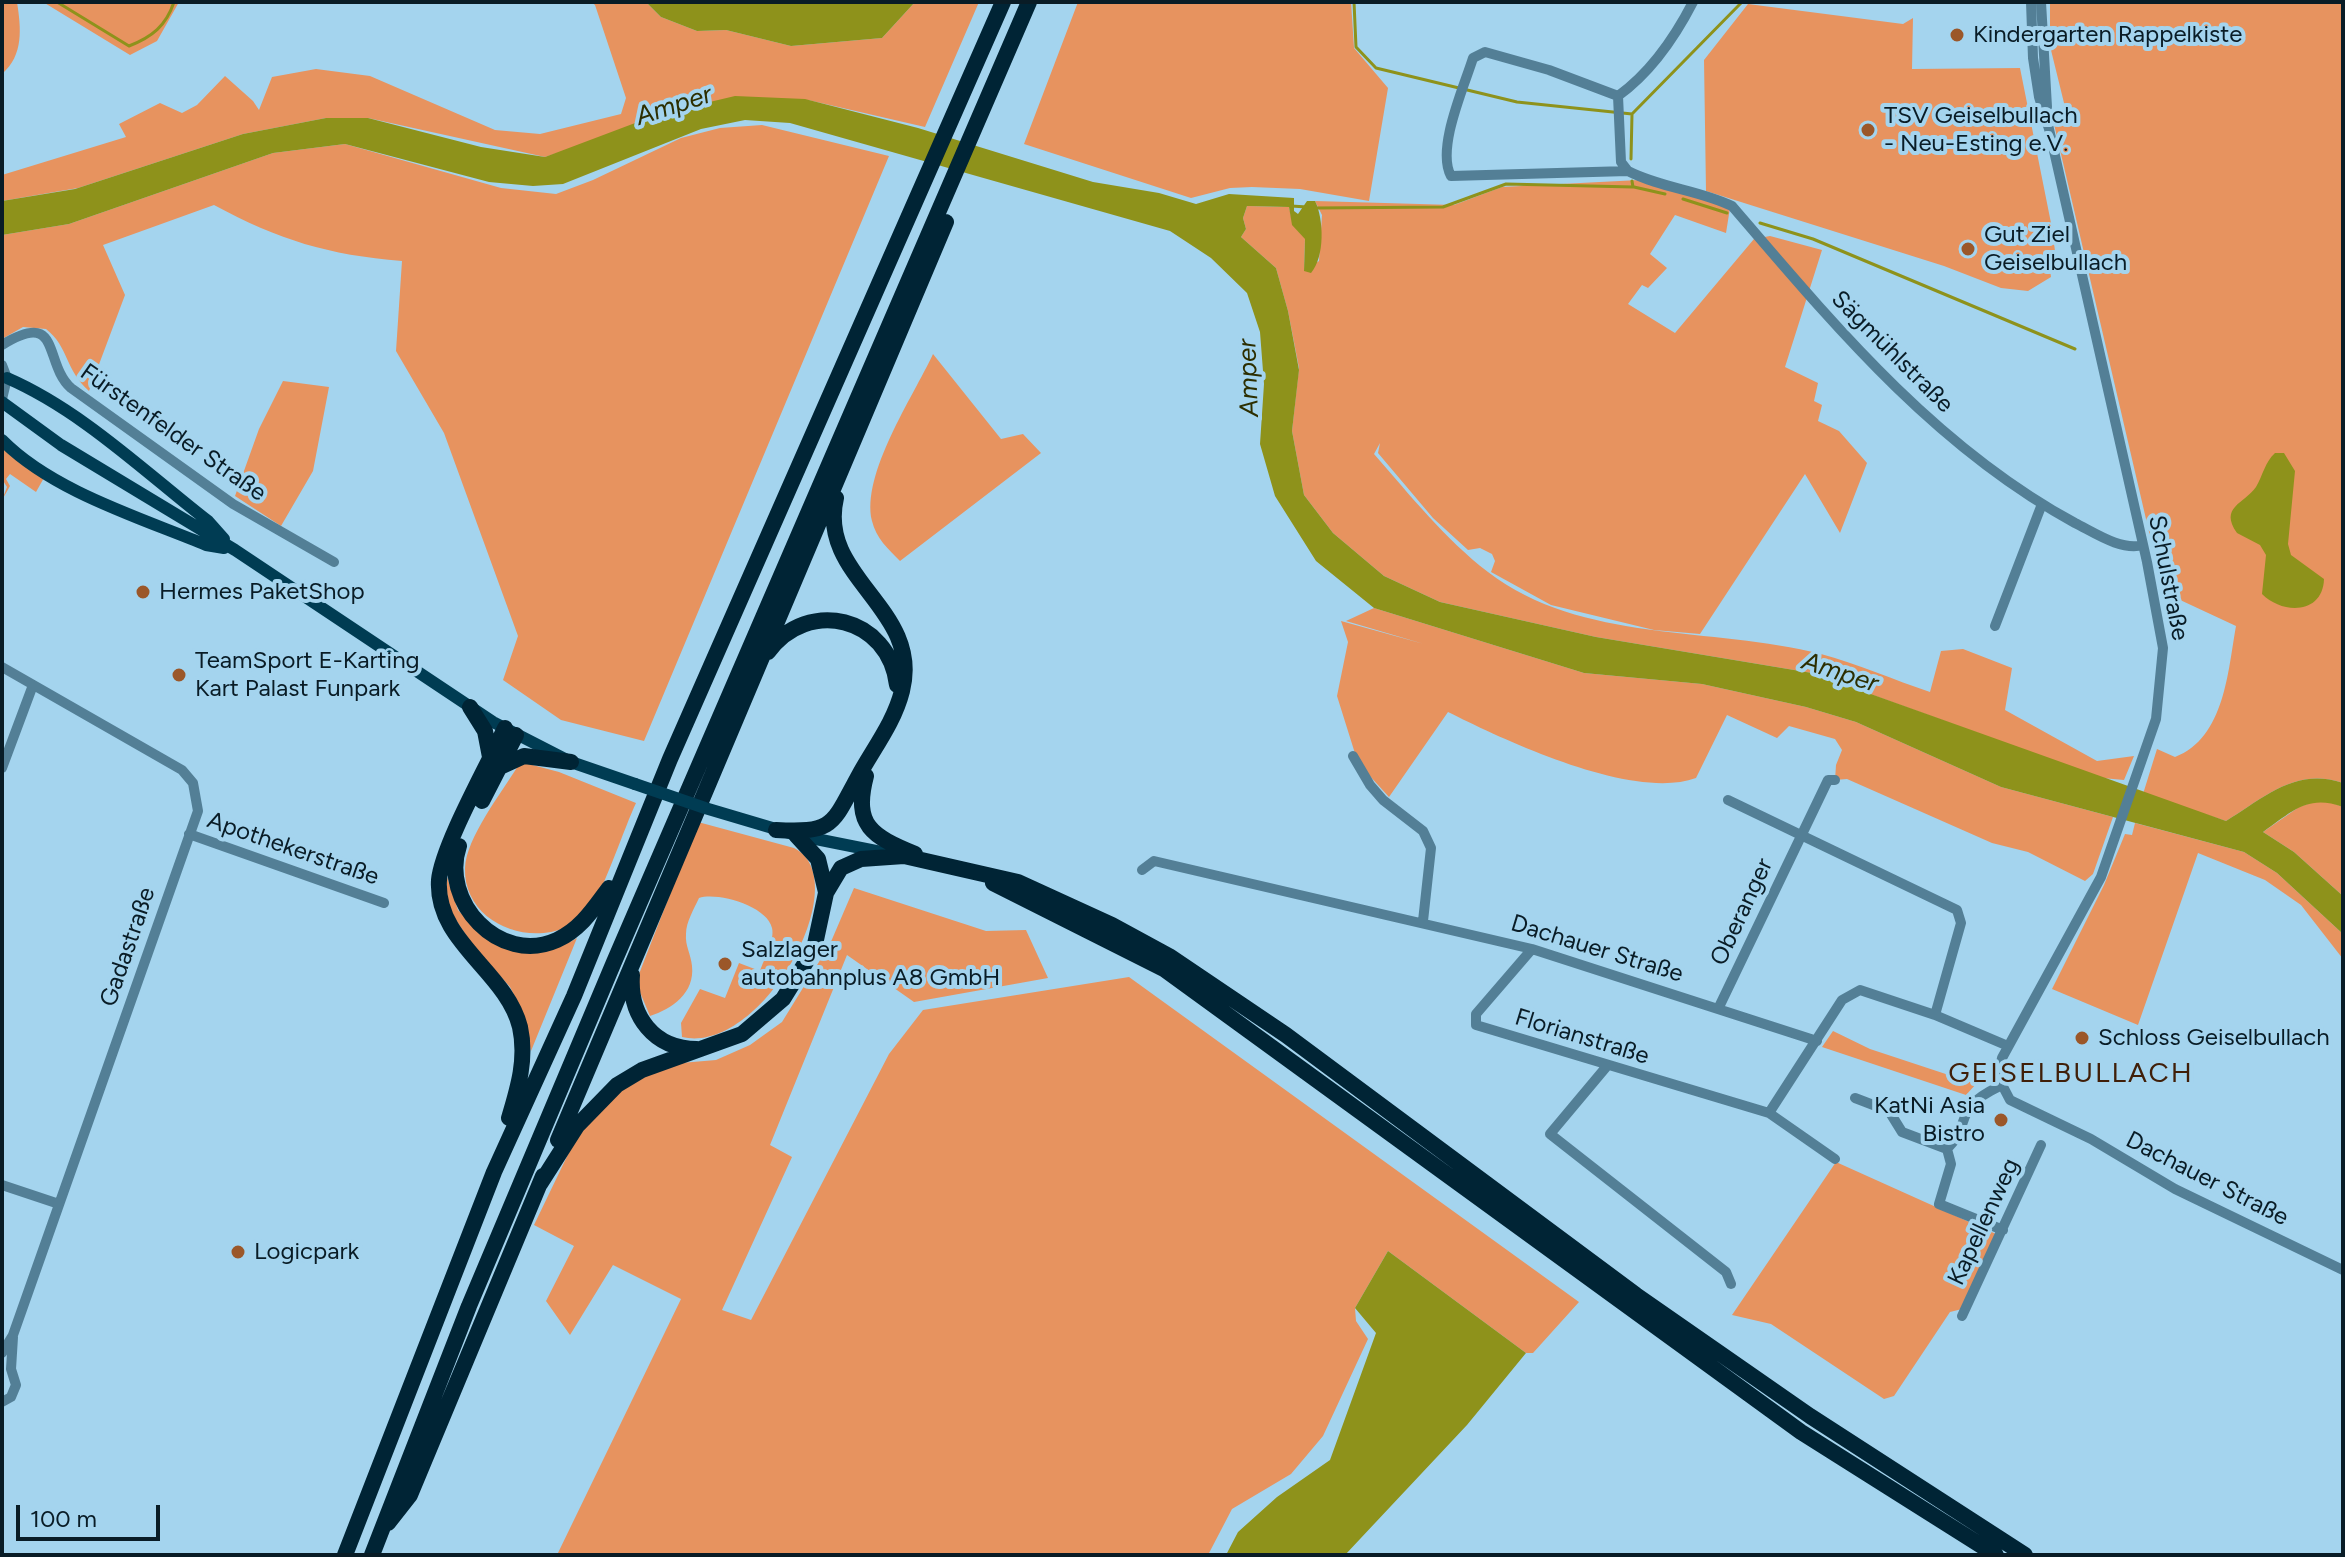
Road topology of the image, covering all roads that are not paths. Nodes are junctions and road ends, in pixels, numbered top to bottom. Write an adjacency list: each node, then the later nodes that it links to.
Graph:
1 (1003, 2): 41 (highway)
2 (1029, 2): 9 (highway)
3 (1693, 2): 6 (street)
4 (2031, 2): 7 (street, Schulstraße)
5 (2041, 2): 7 (street, Schulstraße)
6 (1617, 100): 8 (street); 8 (street, Sägmühlstraße)
7 (2049, 129): 18 (street, Schulstraße)
8 (1628, 171): 17 (street, Sägmühlstraße)
9 (954, 188): 16 (highway); 73 (highway)
10 (6, 343): 11 (street, Fürstenfelder Straße); 20 (street, Fürstenfelder Straße)
11 (2, 358)
12 (2, 365): 13 (street)
13 (7, 378): 14 (street); 19 (main road)
14 (2, 401): 19 (main road)
15 (2, 440): 19 (main road)
16 (841, 473): 23 (highway); 25 (highway)
17 (2042, 504): 18 (street, Sägmühlstraße); 21 (street)
18 (2143, 545): 52 (street, Schulstraße)
19 (235, 550): 26 (main road)
20 (334, 562)
21 (1995, 626)
22 (2, 667): 24 (street, Gadastraße)
23 (754, 673): 25 (highway); 48 (highway)
24 (33, 685): 31 (street); 36 (street, Gadastraße)
25 (896, 706): 32 (highway)
26 (470, 707): 27 (main road); 30 (highway)
27 (511, 732): 29 (main road); 30 (highway)
28 (1353, 756): 46 (street)
29 (571, 762): 30 (highway); 35 (main road, bridge)
30 (494, 766): 41 (highway); 61 (highway)
31 (2, 768)
32 (862, 777): 35 (highway); 40 (highway)
33 (1835, 780): 38 (street, Oberanger)
34 (1728, 800): 38 (street)
35 (776, 830): 37 (main road)
36 (189, 834): 45 (street, Apothekerstraße); 64 (street, Gadastraße)
37 (796, 835): 39 (main road); 44 (highway)
38 (1801, 835): 49 (street, Oberanger); 50 (street)
39 (904, 856): 40 (highway); 44 (highway)
40 (936, 862): 43 (highway)
41 (622, 870): 61 (highway)
42 (1142, 870): 46 (street, Dachauer Straße)
43 (971, 871): 76 (highway); 77 (highway)
44 (826, 893): 53 (highway)
45 (384, 903)
46 (1423, 921): 47 (street, Dachauer Straße)
47 (1532, 949): 49 (street, Dachauer Straße); 54 (street, Florianstraße)
48 (636, 957): 53 (highway); 62 (highway)
49 (1719, 1007): 51 (street, Dachauer Straße)
50 (1935, 1015): 51 (street); 52 (street)
51 (1817, 1041): 57 (street)
52 (2008, 1046): 55 (street, Schulstraße)
53 (706, 1049): 62 (highway)
54 (1607, 1066): 57 (street, Florianstraße); 67 (street)
55 (2000, 1086): 59 (street); 66 (street, Dachauer Straße)
56 (1855, 1098): 59 (street)
57 (1769, 1113): 60 (street, Florianstraße)
58 (2041, 1145): 65 (street, Kapellenweg)
59 (1947, 1149): 65 (street)
60 (1835, 1159)
61 (494, 1172): 74 (highway)
62 (540, 1184): 73 (highway)
63 (2, 1185): 64 (street)
64 (59, 1204): 69 (street, Gadastraße)
65 (2003, 1230): 68 (street, Kapellenweg)
66 (2343, 1270)
67 (1731, 1284)
68 (1962, 1316)
69 (13, 1335): 70 (street, Gadastraße); 71 (street, Gadastraße)
70 (2, 1353)
71 (6, 1367): 72 (street, Gadastraße)
72 (2, 1402)
73 (381, 1529): 75 (highway)
74 (345, 1555)
75 (372, 1555)
76 (1996, 1555)
77 (2025, 1555)

